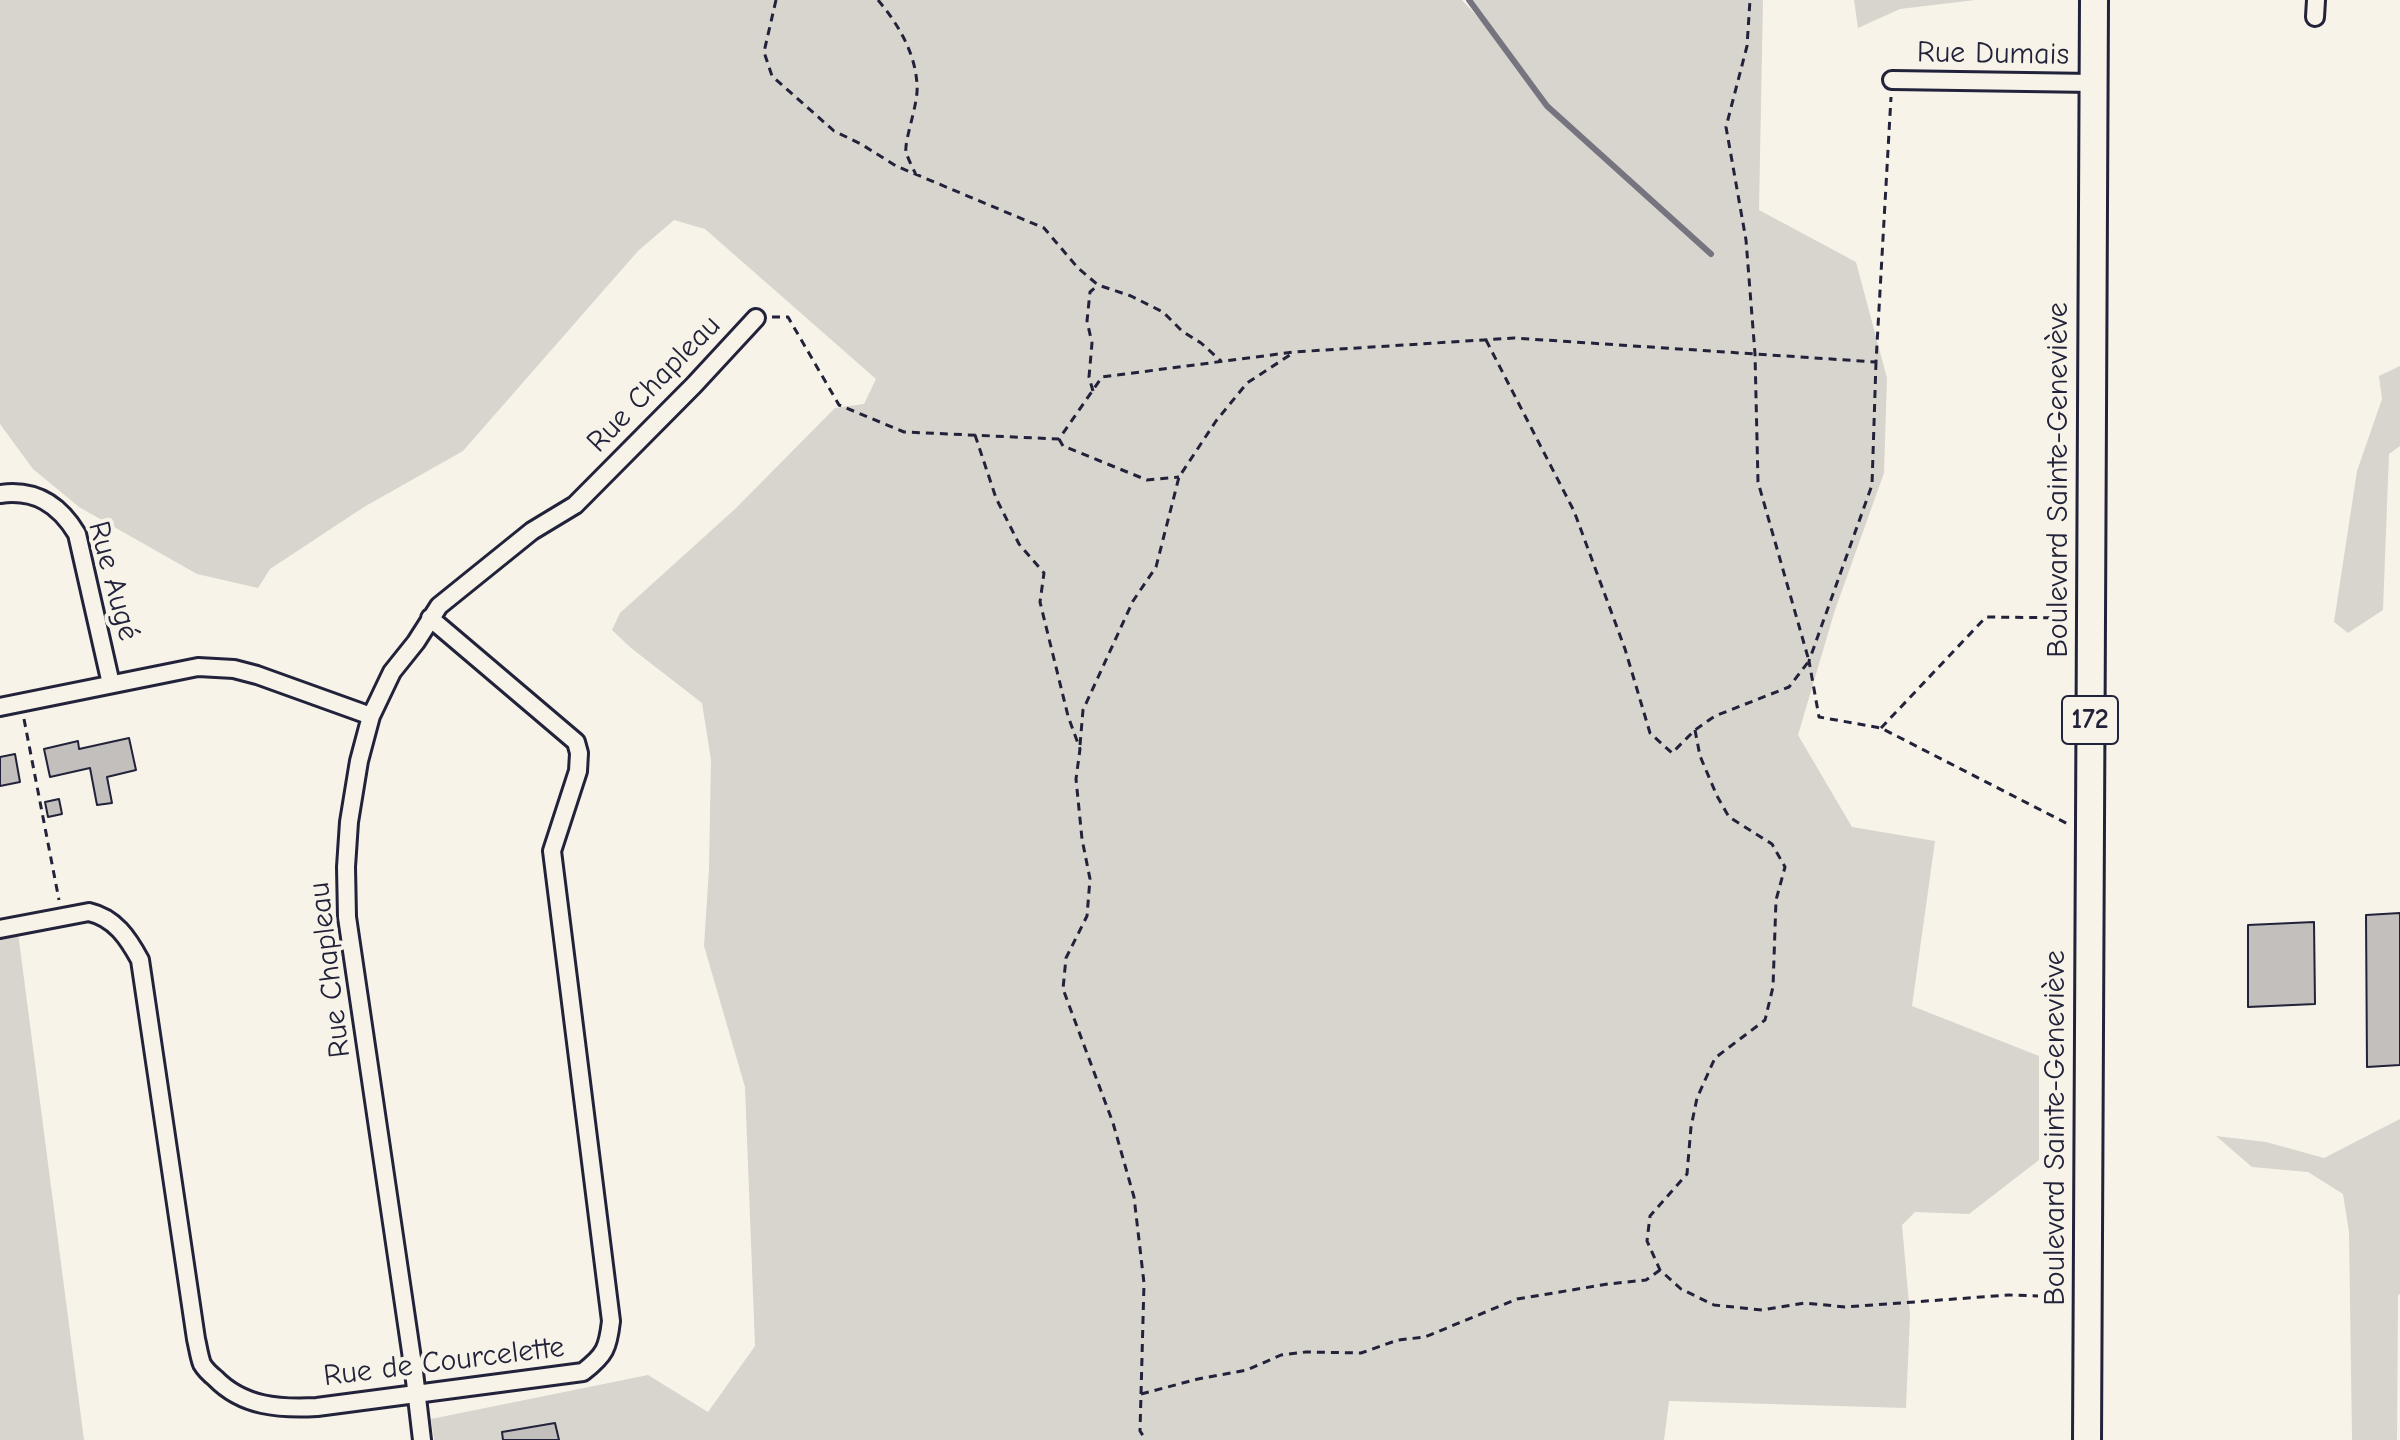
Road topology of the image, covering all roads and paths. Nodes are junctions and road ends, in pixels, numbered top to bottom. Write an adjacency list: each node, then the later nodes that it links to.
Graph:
1 (776, 0): 7 (path)
2 (878, 0): 7 (path)
3 (1750, 0): 12 (path)
4 (2094, 0): 6 (main road, Boulevard Sainte-Geneviève / 172)
5 (1892, 80): 6 (street, Rue Dumais); 14 (path)
6 (2093, 83): 21 (main road, Boulevard Sainte-Geneviève / 172)
7 (916, 175): 8 (path)
8 (1098, 285): 13 (path); 15 (path)
9 (756, 318): 16 (path); 20 (street, Rue Chapleau)
10 (1486, 340): 11 (path); 12 (path); 28 (path)
11 (1294, 352): 13 (path); 18 (path)
12 (1755, 354): 14 (path); 22 (path)
13 (1221, 361): 15 (path)
14 (1876, 362): 22 (path)
15 (1093, 391): 17 (path)
16 (975, 435): 17 (path); 29 (path)
17 (1059, 439): 18 (path)
18 (1179, 477): 29 (path)
19 (0, 494): 23 (street, Rue Augé)
20 (430, 618): 26 (street, Rue Chapleau); 35 (street, Rue de Courcelette)
21 (2091, 618): 27 (path); 30 (main road, Boulevard Sainte-Geneviève / 172)
22 (1809, 661): 27 (path); 28 (path)
23 (111, 684): 24 (street); 26 (street)
24 (21, 703): 25 (street); 31 (path)
25 (0, 707)
26 (371, 716): 35 (street, Rue Chapleau)
27 (1881, 728): 30 (path)
28 (1695, 730): 33 (path)
29 (1080, 749): 36 (path)
30 (2090, 835): 39 (main road, Boulevard Sainte-Geneviève / 172)
31 (62, 916): 32 (street, Rue de Courcelette); 35 (street, Rue de Courcelette)
32 (0, 929)
33 (1660, 1270): 34 (path); 36 (path)
34 (2038, 1296)
35 (417, 1393): 37 (street, Rue Chapleau)
36 (1141, 1394): 38 (path)
37 (422, 1440)
38 (1146, 1440)
39 (2087, 1440)

